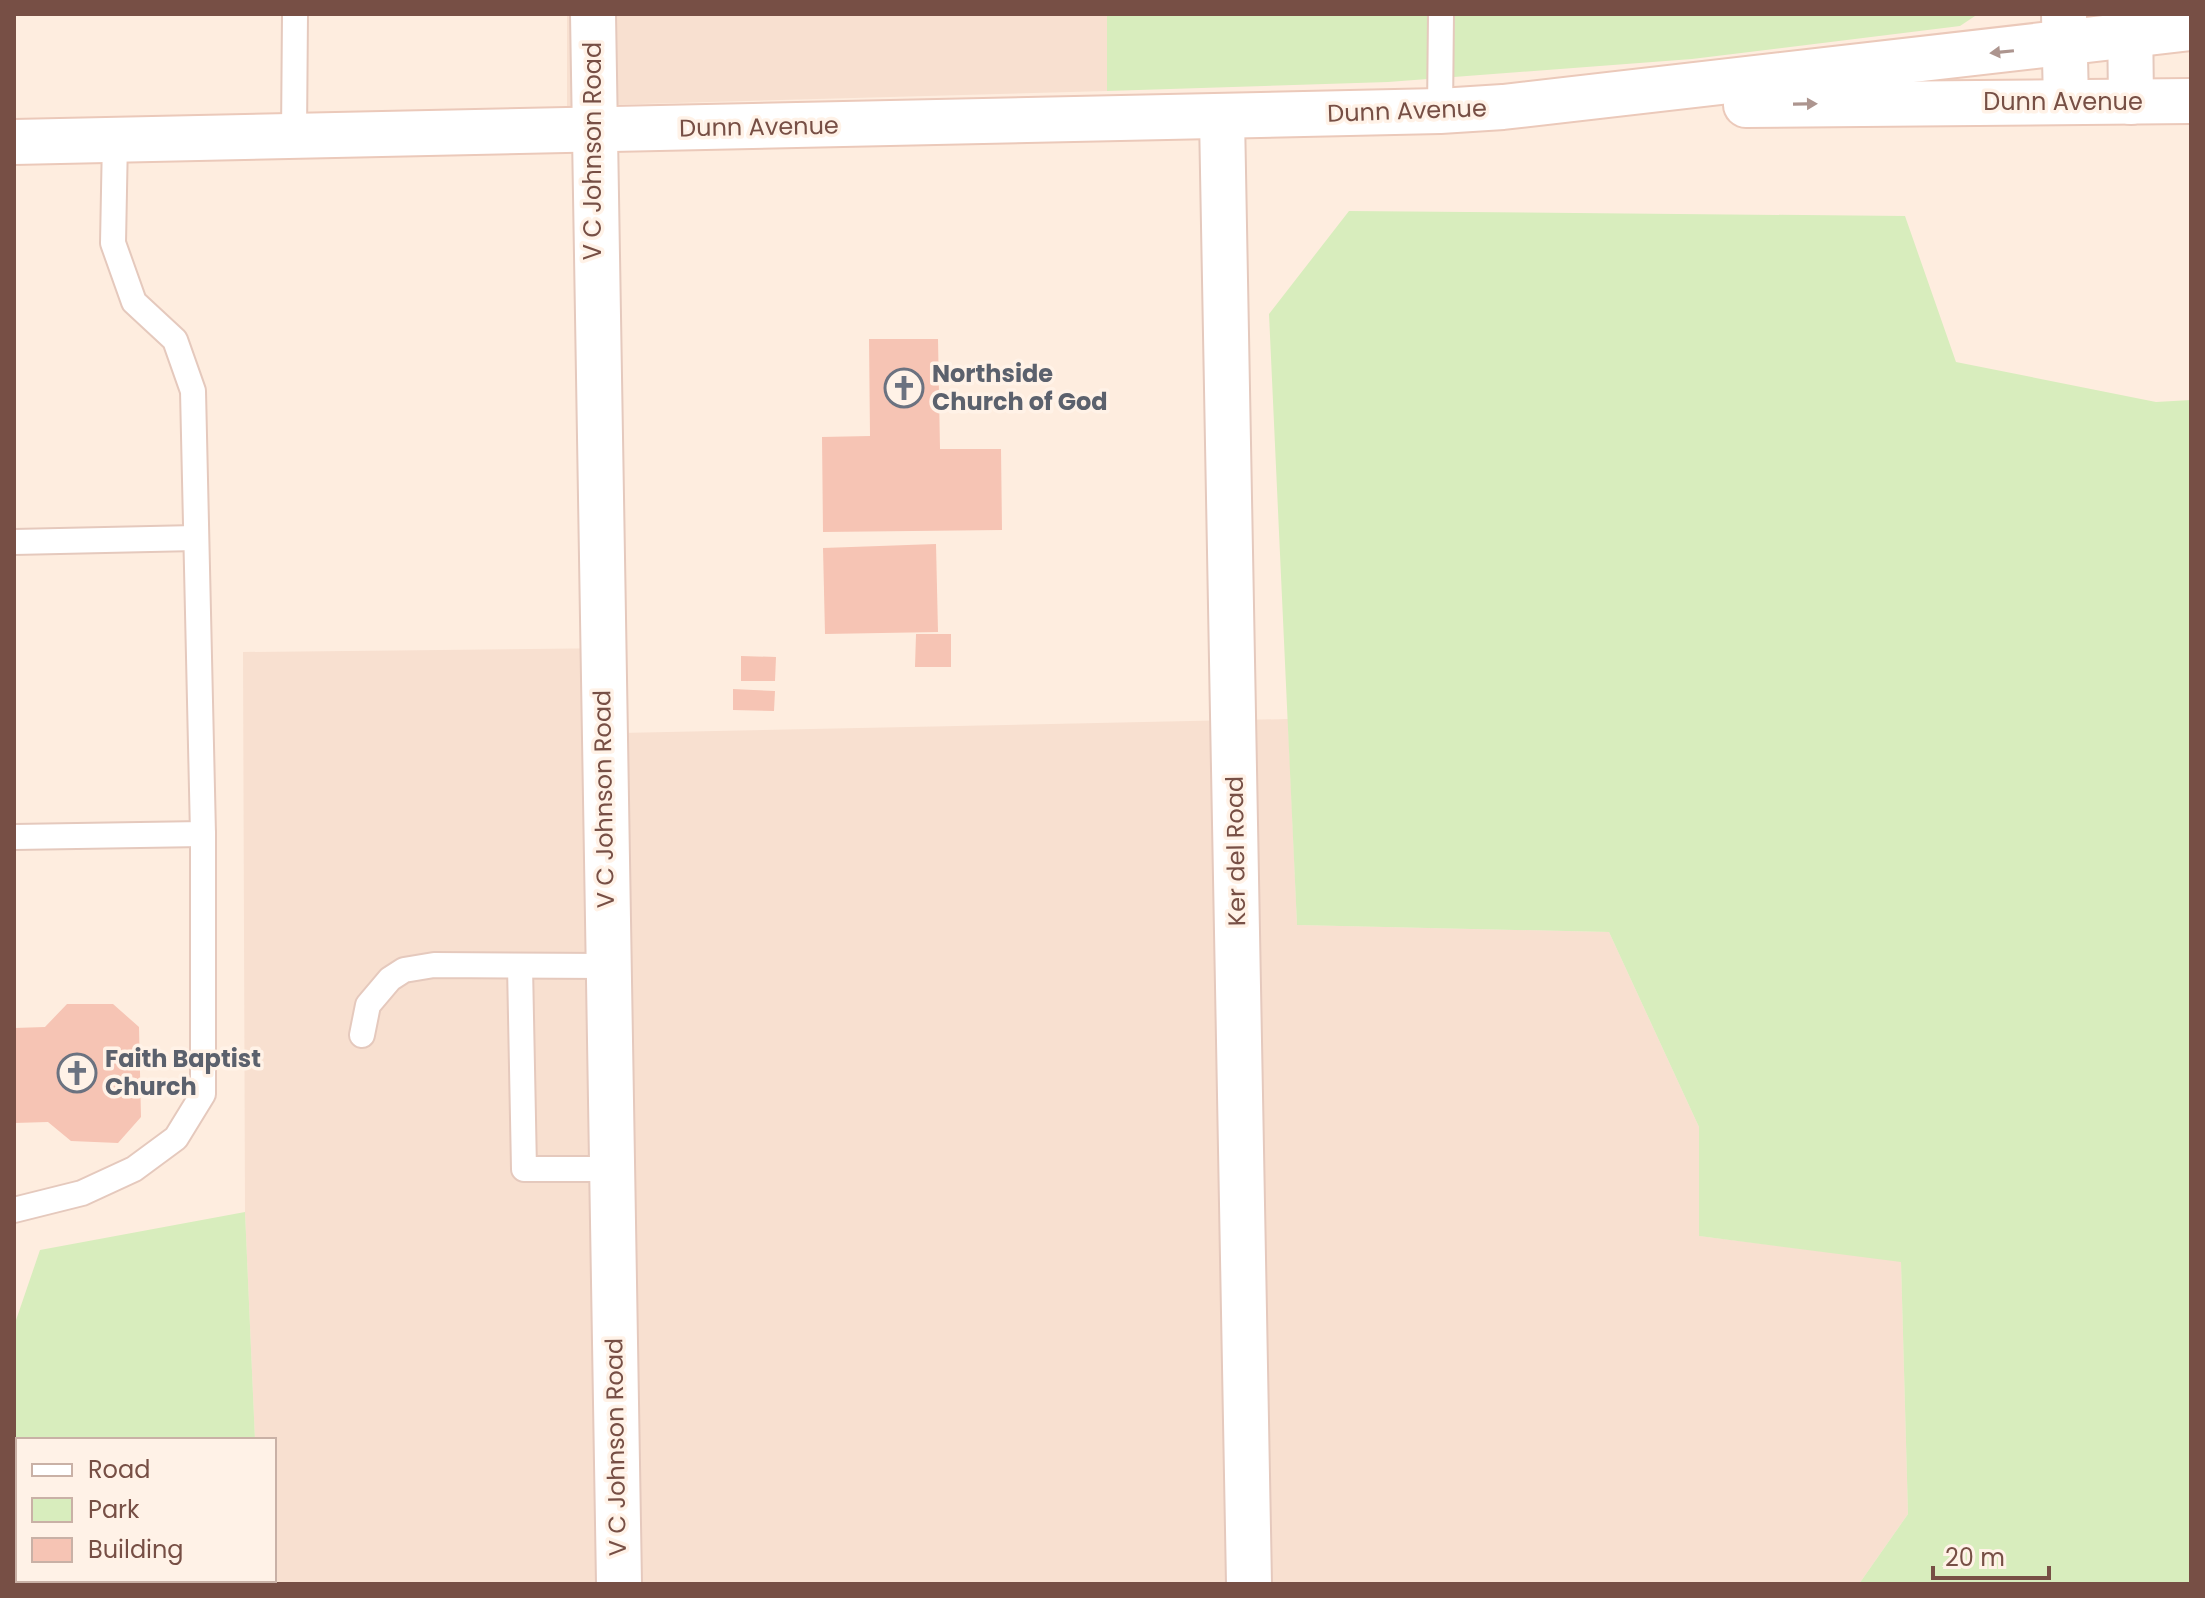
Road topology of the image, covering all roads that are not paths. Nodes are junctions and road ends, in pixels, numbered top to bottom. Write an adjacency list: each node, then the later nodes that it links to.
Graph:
1 (295, 14): 14 (lane)
2 (593, 14): 13 (street, V C Johnson Road)
3 (1441, 14): 11 (lane)
4 (2130, 25): 5 (street, Dunn Avenue); 6 (street, Dunn Avenue); 9 (street)
5 (2191, 28)
6 (2065, 29): 8 (street); 10 (street, Dunn Avenue, one-way to 10)
7 (2191, 101): 9 (street, Dunn Avenue)
8 (2066, 102): 9 (street, Dunn Avenue); 10 (street, Dunn Avenue, one-way to 8)
9 (2131, 102)
10 (1503, 107): 11 (street, Dunn Avenue)
11 (1440, 111): 12 (street, Dunn Avenue)
12 (1222, 117): 13 (street, Dunn Avenue); 27 (street, Ker del Road)
13 (592, 130): 14 (street, Dunn Avenue); 22 (street, V C Johnson Road)
14 (294, 135): 15 (street, Dunn Avenue)
15 (115, 139): 16 (street, Dunn Avenue); 17 (lane)
16 (14, 142)
17 (196, 538): 18 (lane); 19 (lane)
18 (14, 542)
19 (203, 834): 20 (lane); 25 (lane)
20 (14, 837)
21 (520, 966): 22 (lane); 23 (lane); 24 (lane)
22 (607, 966): 24 (street, V C Johnson Road)
23 (362, 1035)
24 (611, 1169): 26 (street, V C Johnson Road)
25 (14, 1210)
26 (619, 1584)
27 (1249, 1584)

